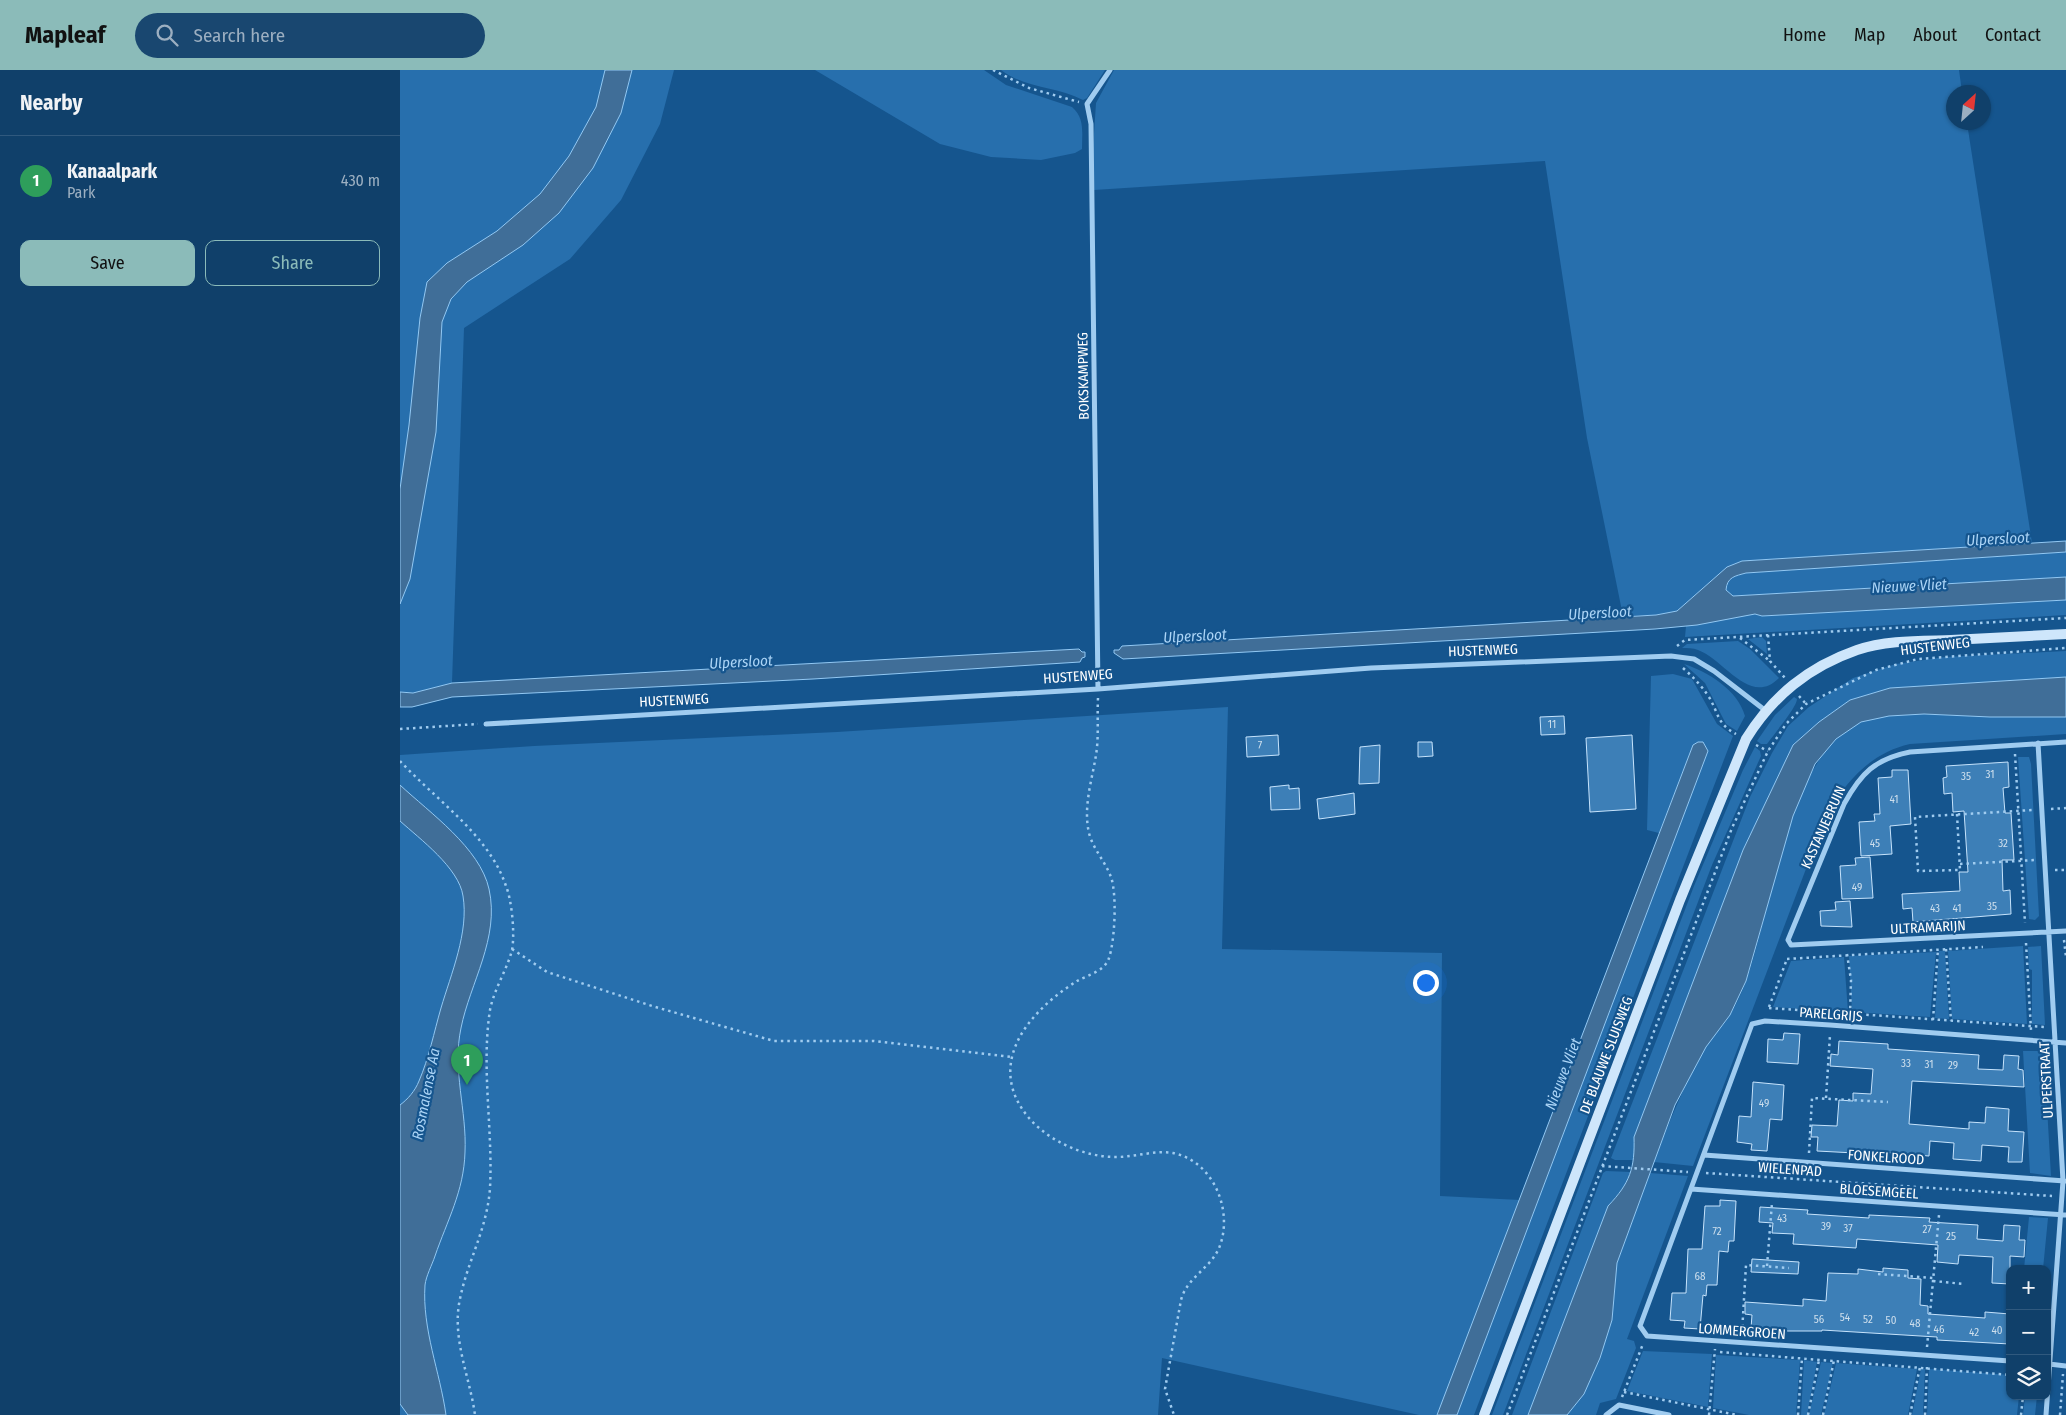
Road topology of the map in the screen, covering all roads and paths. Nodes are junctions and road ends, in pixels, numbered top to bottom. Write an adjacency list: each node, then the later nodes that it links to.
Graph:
1 (993, 70): 3 (path)
2 (1110, 70): 3 (street)
3 (1087, 104): 12 (street, BOKSKAMPWEG)
4 (2066, 618): 6 (path, HUSTENWEG)
5 (2066, 634): 11 (main road, HUSTENWEG)
6 (1768, 635): 7 (path, HUSTENWEG); 10 (path)
7 (1738, 637): 9 (path, HUSTENWEG); 10 (path)
8 (2066, 648): 13 (path, HUSTENWEG)
9 (1671, 656): 12 (street, HUSTENWEG); 14 (street, HUSTENWEG); 17 (path)
10 (1770, 661): 11 (path)
11 (1791, 685): 13 (path); 14 (main road, HUSTENWEG)
12 (1098, 689): 15 (street, HUSTENWEG); 60 (path)
13 (1806, 704): 21 (path, HUSTENWEG)
14 (1766, 712): 17 (main road, DE BLAUWE SLUISWEG)
15 (486, 724): 16 (path)
16 (400, 729)
17 (1746, 739): 21 (path); 106 (main road, DE BLAUWE SLUISWEG)
18 (2066, 742): 19 (street, KASTANJEBRUIN)
19 (2038, 743): 20 (street, KASTANJEBRUIN); 24 (street, ULPERSTRAAT)
20 (2014, 745): 25 (path, ULPERSTRAAT); 39 (street, KASTANJEBRUIN)
21 (1768, 751): 65 (path)
22 (400, 761): 41 (path)
23 (2066, 808): 24 (path)
24 (2042, 810): 25 (path); 27 (street, ULPERSTRAAT)
25 (2018, 811): 26 (path); 28 (path, ULPERSTRAAT)
26 (1957, 814): 29 (path); 29 (path)
27 (2045, 860): 28 (path); 31 (street, ULPERSTRAAT)
28 (2022, 861): 29 (path); 32 (path, ULPERSTRAAT)
29 (1960, 864)
30 (2065, 931): 31 (street, ULTRAMARIJN); 34 (path)
31 (2049, 932): 32 (street, ULTRAMARIJN); 36 (street, ULPERSTRAAT)
32 (2026, 933): 33 (street, ULTRAMARIJN); 38 (path, ULPERSTRAAT)
33 (1938, 937): 35 (street, ULTRAMARIJN); 43 (path)
34 (2065, 941): 36 (path); 45 (path)
35 (1846, 942): 39 (street, ULTRAMARIJN); 44 (path)
36 (2050, 942): 38 (path); 55 (street, ULPERSTRAAT)
37 (2016, 944): 38 (path)
38 (2026, 944): 54 (path, ULPERSTRAAT)
39 (1791, 945): 46 (path)
40 (1986, 946): 42 (path)
41 (512, 949): 60 (path); 104 (path)
42 (1946, 949): 43 (path); 51 (path)
43 (1938, 950): 44 (path); 49 (path)
44 (1847, 955): 46 (path); 48 (path)
45 (2066, 957)
46 (1787, 959): 47 (path)
47 (1769, 1008): 48 (path, PARELGRIJS); 50 (path)
48 (1850, 1014): 49 (path, PARELGRIJS); 53 (path)
49 (1933, 1019): 51 (path, PARELGRIJS); 56 (path)
50 (1766, 1021): 52 (street, PARELGRIJS); 63 (street)
51 (1951, 1021): 54 (path, PARELGRIJS)
52 (1830, 1024): 53 (street, PARELGRIJS); 61 (path)
53 (1851, 1026): 56 (street, PARELGRIJS)
54 (2031, 1026): 55 (path, PARELGRIJS); 57 (path, ULPERSTRAAT)
55 (2055, 1028): 58 (street, ULPERSTRAAT)
56 (1932, 1032): 57 (street, PARELGRIJS)
57 (2032, 1040): 58 (street, PARELGRIJS)
58 (2056, 1042): 59 (street, PARELGRIJS); 67 (street, ULPERSTRAAT)
59 (2066, 1043)
60 (1012, 1057): 105 (path)
61 (1826, 1098): 62 (path); 64 (path)
62 (1888, 1102)
63 (1704, 1155): 64 (street, FONKELROOD); 66 (street)
64 (1808, 1163): 67 (street, FONKELROOD)
65 (1602, 1166): 66 (path, WIELENPAD); 107 (path)
66 (1697, 1172): 68 (street); 70 (path, WIELENPAD)
67 (2065, 1181): 70 (street, ULPERSTRAAT)
68 (1691, 1189): 69 (street, BLOESEMGEEL); 78 (street)
69 (1773, 1195): 71 (street, BLOESEMGEEL); 73 (path)
70 (2063, 1197): 72 (street, ULPERSTRAAT)
71 (1940, 1206): 72 (street, BLOESEMGEEL); 76 (path)
72 (2063, 1215): 88 (street, ULPERSTRAAT)
73 (1767, 1266): 74 (path); 80 (path)
74 (1789, 1268)
75 (1878, 1274): 76 (path)
76 (1933, 1280): 77 (path); 89 (path)
77 (1964, 1284)
78 (1647, 1336): 79 (street, LOMMERGROEN); 81 (path)
79 (1715, 1340): 80 (street, LOMMERGROEN); 86 (path)
80 (1741, 1342): 83 (street, LOMMERGROEN)
81 (1641, 1346): 82 (path); 99 (path)
82 (1650, 1347)
83 (1803, 1347): 84 (street, LOMMERGROEN); 90 (path)
84 (1836, 1349): 87 (street, LOMMERGROEN); 92 (path)
85 (1705, 1351): 86 (path, LOMMERGROEN)
86 (1714, 1352): 90 (path, LOMMERGROEN); 103 (path)
87 (1920, 1355): 89 (street, LOMMERGROEN); 96 (path)
88 (2050, 1355)
89 (1927, 1356): 93 (street, LOMMERGROEN)
90 (1802, 1359): 91 (path, LOMMERGROEN); 112 (path)
91 (1819, 1360): 92 (path, LOMMERGROEN); 113 (path)
92 (1834, 1361): 96 (path, LOMMERGROEN); 114 (path)
93 (2006, 1361)
94 (2051, 1364): 95 (street)
95 (2065, 1365): 119 (path)
96 (1920, 1367): 97 (path, LOMMERGROEN); 115 (path)
97 (1927, 1367): 98 (path, LOMMERGROEN); 116 (path)
98 (2006, 1375)
99 (1624, 1392): 102 (path); 103 (path)
100 (2023, 1400): 117 (path)
101 (2047, 1400): 118 (street, ULPERSTRAAT)
102 (1619, 1405): 108 (street); 109 (street)
103 (1710, 1410): 110 (path); 111 (path)
104 (475, 1415)
105 (1174, 1415)
106 (1484, 1415)
107 (1507, 1415)
108 (1606, 1415)
109 (1670, 1415)
110 (1709, 1415)
111 (1737, 1415)
112 (1798, 1415)
113 (1808, 1415)
114 (1823, 1415)
115 (1910, 1415)
116 (1925, 1415)
117 (2021, 1415)
118 (2046, 1415)
119 (2060, 1415)

